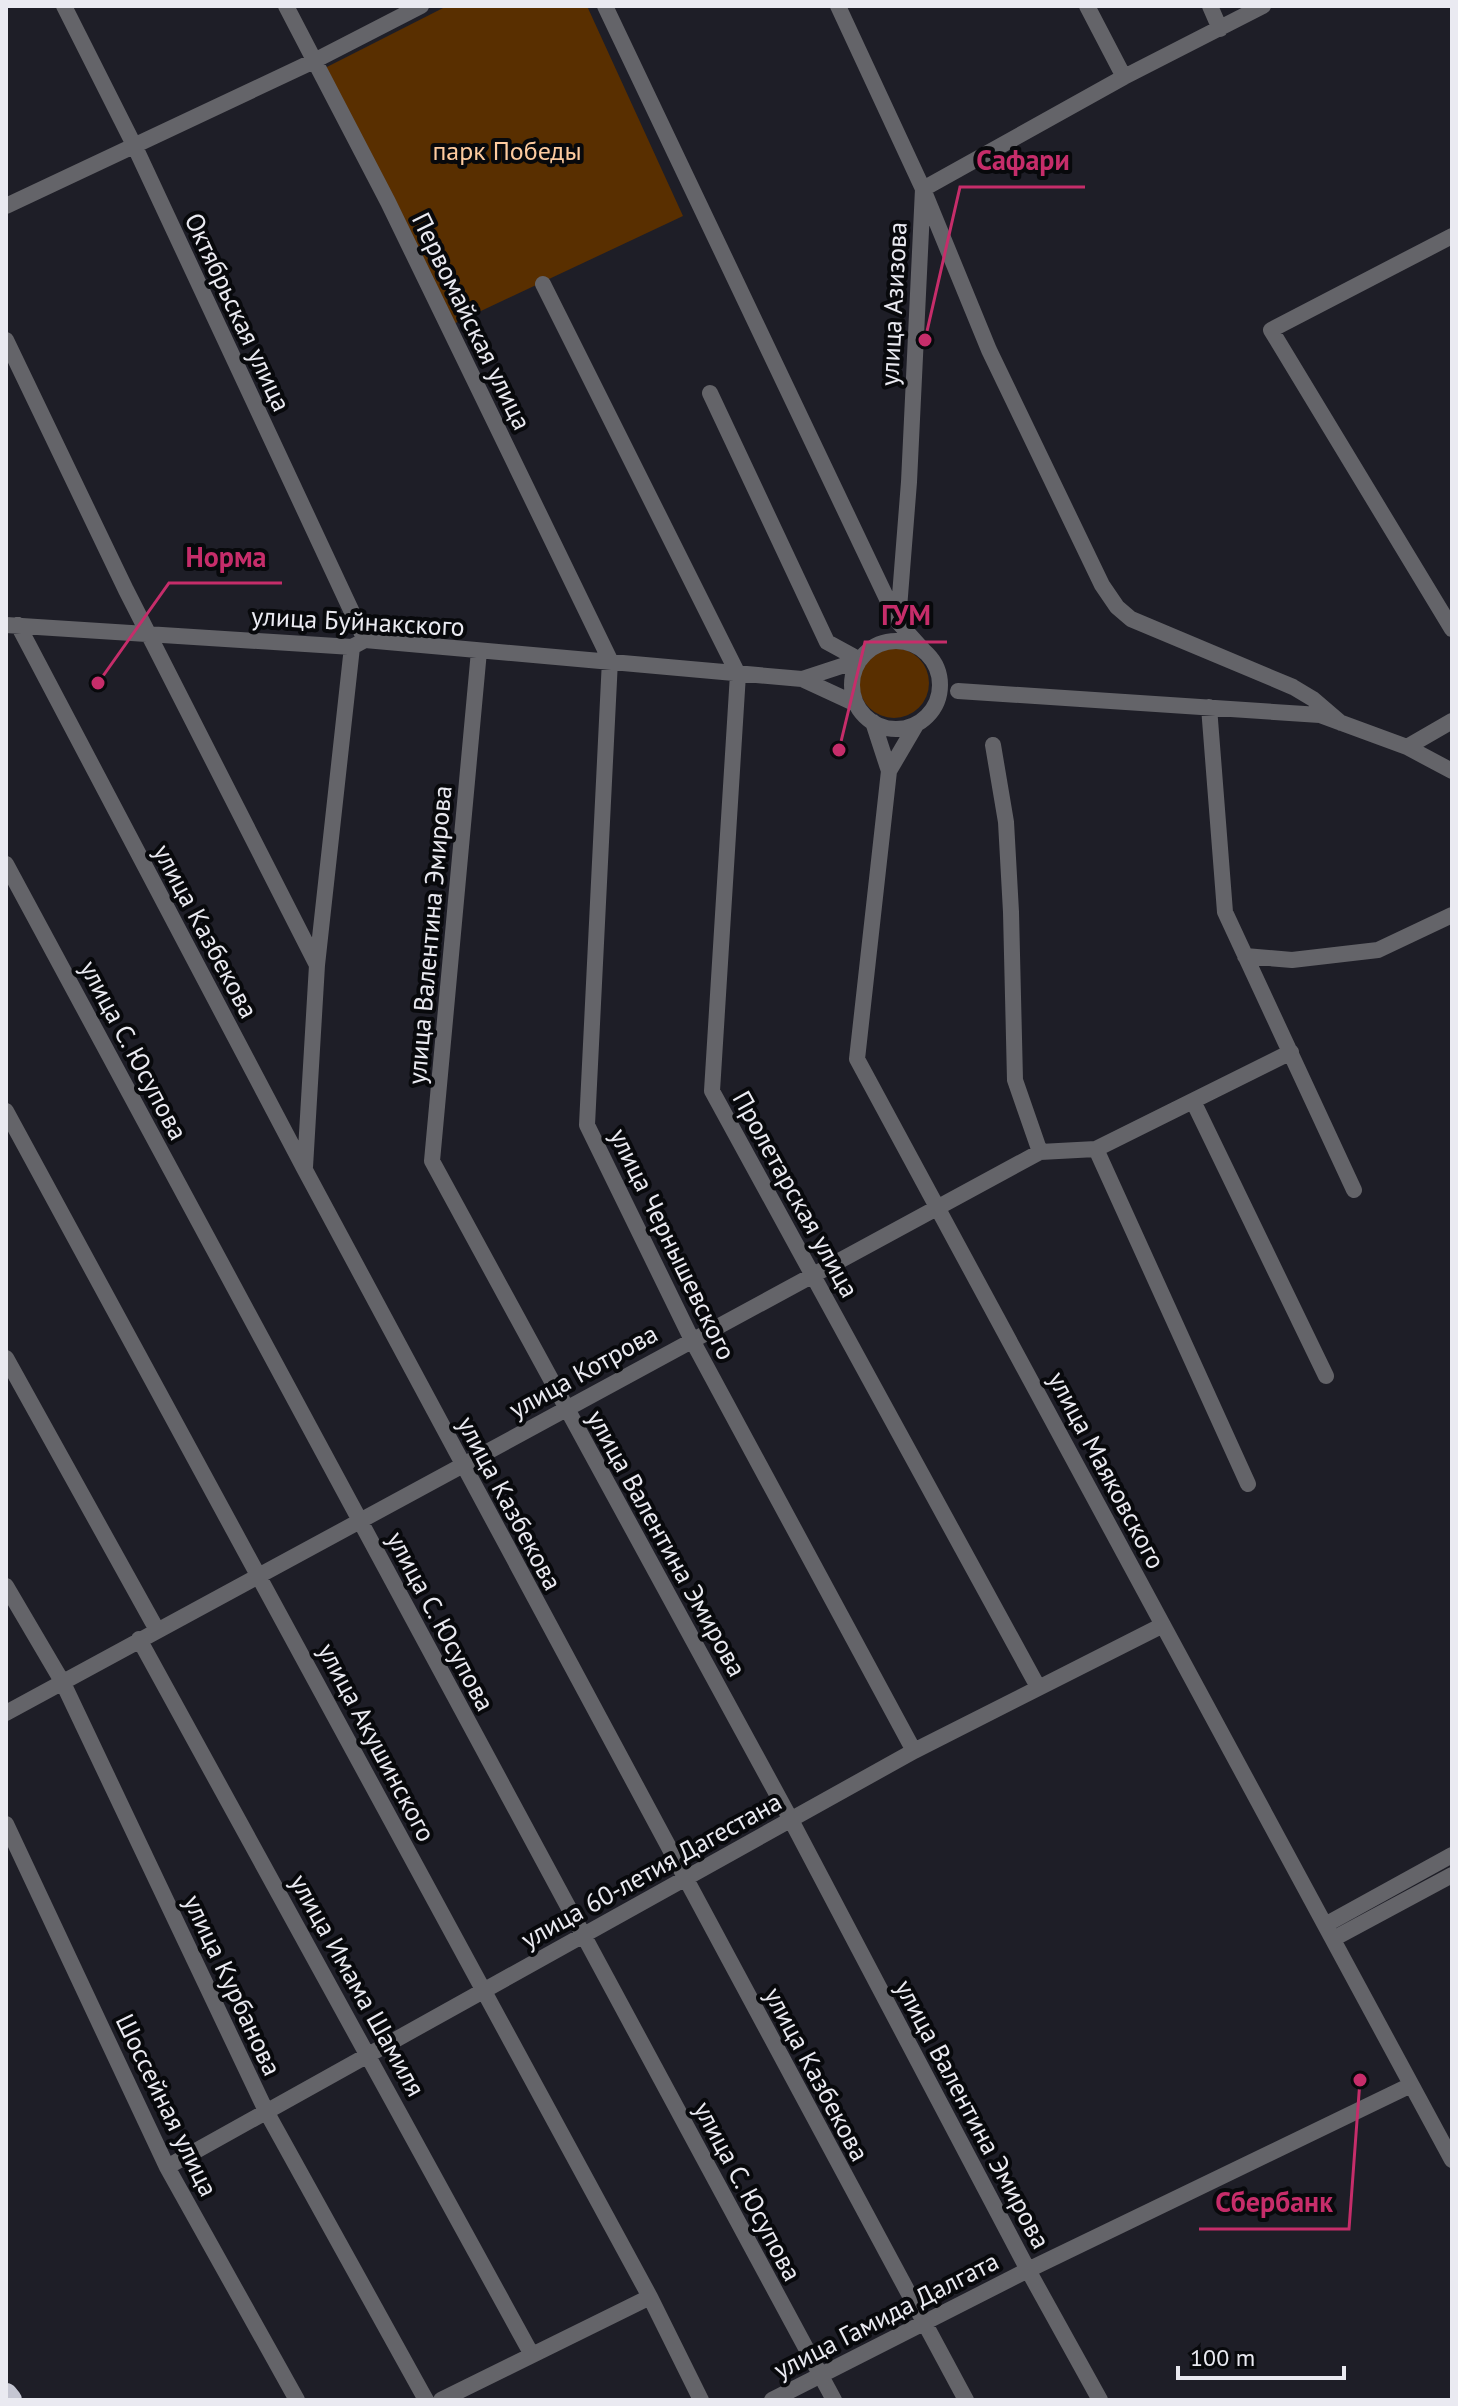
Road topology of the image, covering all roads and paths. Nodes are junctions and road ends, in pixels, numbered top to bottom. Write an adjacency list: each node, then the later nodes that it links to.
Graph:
1 (64, 6): 12 (street, Октябрьская улица)
2 (286, 6): 10 (street, Первомайская улица)
3 (421, 6): 10 (street)
4 (605, 6): 19 (street)
5 (838, 6): 13 (street, улица Азизова)
6 (1087, 6): 11 (street)
7 (1210, 6): 9 (street)
8 (1263, 6): 9 (street)
9 (1220, 29): 11 (street)
10 (314, 61): 12 (street); 27 (street, Первомайская улица)
11 (1124, 77): 13 (street)
12 (135, 147): 14 (street); 23 (street, Октябрьская улица)
13 (923, 189): 19 (street, улица Азизова); 37 (street)
14 (6, 206)
15 (1452, 236): 21 (street)
16 (543, 284): 29 (street)
17 (6, 340): 22 (street)
18 (710, 393): 28 (street)
19 (898, 622): 24 (street); 26 (street)
20 (12, 625): 22 (street, улица Буйнакского); 52 (street, улица Казбекова)
21 (1452, 629)
22 (147, 633): 23 (street, улица Буйнакского); 46 (street)
23 (358, 643): 25 (street, улица Буйнакского); 46 (street)
24 (880, 645): 26 (street); 28 (street)
25 (479, 651): 27 (street, улица Буйнакского); 59 (street, улица Валентина Эмирова)
26 (929, 657): 31 (street); 33 (street)
27 (610, 660): 29 (street, улица Буйнакского); 56 (street, улица Чернышевского)
28 (860, 660): 30 (street); 32 (street)
29 (738, 674): 30 (street, улица Буйнакского); 55 (street, Пролетарская улица)
30 (802, 679): 32 (street)
31 (958, 691): 33 (street); 34 (street)
32 (856, 704): 36 (street)
33 (935, 706): 38 (street)
34 (1209, 707): 37 (street); 45 (street)
35 (1452, 721): 40 (street)
36 (873, 722): 38 (street); 41 (street)
37 (1341, 723): 40 (street)
38 (916, 725): 41 (street)
39 (993, 745): 51 (street)
40 (1407, 747): 42 (street)
41 (889, 771): 54 (street, улица Маяковского)
42 (1452, 771)
43 (6, 864): 62 (street, улица С. Юсупова)
44 (1452, 915): 45 (street)
45 (1245, 956): 47 (street)
46 (317, 965): 52 (street)
47 (1291, 1052): 48 (street, улица Котрова); 53 (street)
48 (1193, 1101): 50 (street, улица Котрова); 58 (street)
49 (7, 1117): 63 (street, улица Акушинского)
50 (1096, 1149): 51 (street, улица Котрова); 61 (street)
51 (1040, 1152): 54 (street, улица Котрова)
52 (305, 1170): 60 (street, улица Казбекова)
53 (1354, 1190)
54 (937, 1207): 55 (street, улица Котрова); 65 (street, улица Маяковского)
55 (813, 1274): 56 (street, улица Котрова); 69 (street, Пролетарская улица)
56 (692, 1340): 59 (street, улица Котрова); 71 (street, улица Чернышевского)
57 (6, 1358): 66 (street)
58 (1326, 1376)
59 (567, 1408): 60 (street, улица Котрова); 72 (street, улица Валентина Эмирова)
60 (462, 1464): 62 (street, улица Котрова); 76 (street, улица Казбекова)
61 (1248, 1484)
62 (360, 1520): 63 (street, улица Котрова); 78 (street, улица С. Юсупова)
63 (259, 1574): 66 (street, улица Котрова); 79 (street, улица Акушинского)
64 (6, 1586): 68 (street, улица Курбанова)
65 (1163, 1625): 69 (street, улица 60-летия Дагестана); 77 (street, улица Маяковского)
66 (157, 1630): 67 (street, улица Котрова)
67 (139, 1639): 68 (street, улица Котрова); 80 (street, улица Имама Шамиля)
68 (63, 1683): 70 (street, улица Котрова); 82 (street, улица Курбанова)
69 (1038, 1687): 71 (street, улица 60-летия Дагестана)
70 (6, 1713)
71 (914, 1751): 72 (street, улица 60-летия Дагестана)
72 (791, 1820): 76 (street, улица 60-летия Дагестана); 85 (street, улица Валентина Эмирова)
73 (6, 1824): 84 (street, Шоссейная улица)
74 (1452, 1855): 77 (street)
75 (1452, 1875): 77 (street)
76 (684, 1879): 78 (street, улица 60-летия Дагестана); 87 (street, улица Казбекова)
77 (1329, 1932): 81 (street, улица Маяковского)
78 (582, 1936): 79 (street, улица 60-летия Дагестана); 89 (street, улица С. Юсупова)
79 (484, 1990): 80 (street, улица 60-летия Дагестана); 86 (street, улица Акушинского)
80 (369, 2054): 82 (street, улица 60-летия Дагестана); 88 (street, улица Имама Шамиля)
81 (1411, 2085): 83 (street, улица Маяковского); 85 (street, улица Гамида Далгата)
82 (266, 2111): 84 (street, улица 60-летия Дагестана); 93 (street, улица Курбанова)
83 (1452, 2160)
84 (167, 2167): 92 (street, Шоссейная улица)
85 (1028, 2270): 87 (street, улица Гамида Далгата); 99 (street, улица Валентина Эмирова)
86 (650, 2297): 88 (street); 95 (street, улица Акушинского)
87 (924, 2323): 89 (street, улица Гамида Далгата); 98 (street, улица Казбекова)
88 (532, 2355): 94 (street)
89 (820, 2375): 96 (street, улица Гамида Далгата); 97 (street, улица С. Юсупова)
90 (6, 2395): 91 (highway)
91 (10, 2400)
92 (297, 2400)
93 (426, 2400)
94 (441, 2400)
95 (701, 2400)
96 (772, 2400)
97 (834, 2400)
98 (966, 2400)
99 (1100, 2400)

